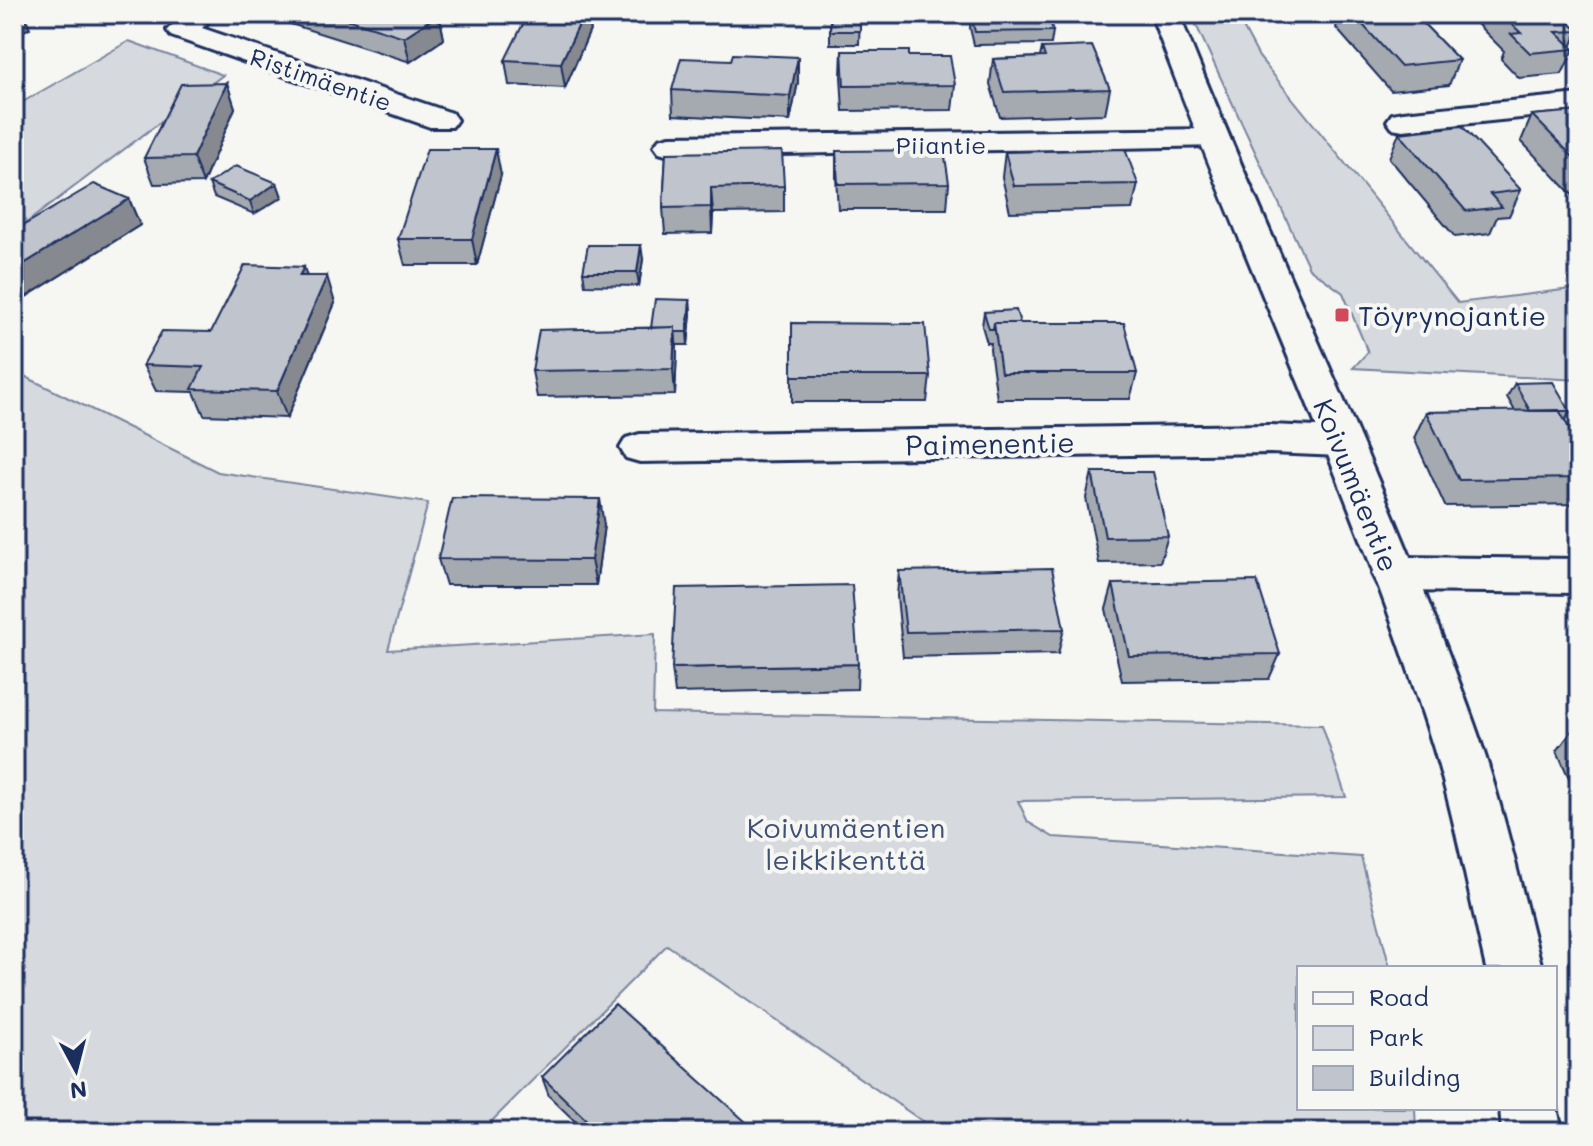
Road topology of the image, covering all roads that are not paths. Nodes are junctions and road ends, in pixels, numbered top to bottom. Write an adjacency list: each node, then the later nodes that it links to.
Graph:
1 (202, 14): 4 (street, Ristimäentie)
2 (1165, 14): 6 (street, Koivumäentie)
3 (1579, 103): 5 (street)
4 (441, 120)
5 (1403, 121)
6 (1211, 139): 7 (street, Piiantie); 8 (street, Koivumäentie)
7 (670, 146)
8 (1340, 442): 9 (street, Paimenentie); 10 (street, Koivumäentie)
9 (640, 448)
10 (1394, 574): 11 (street); 12 (street, Koivumäentie)
11 (1579, 576)
12 (1513, 966)
13 (1530, 1110): 14 (street)
14 (1532, 1132)

